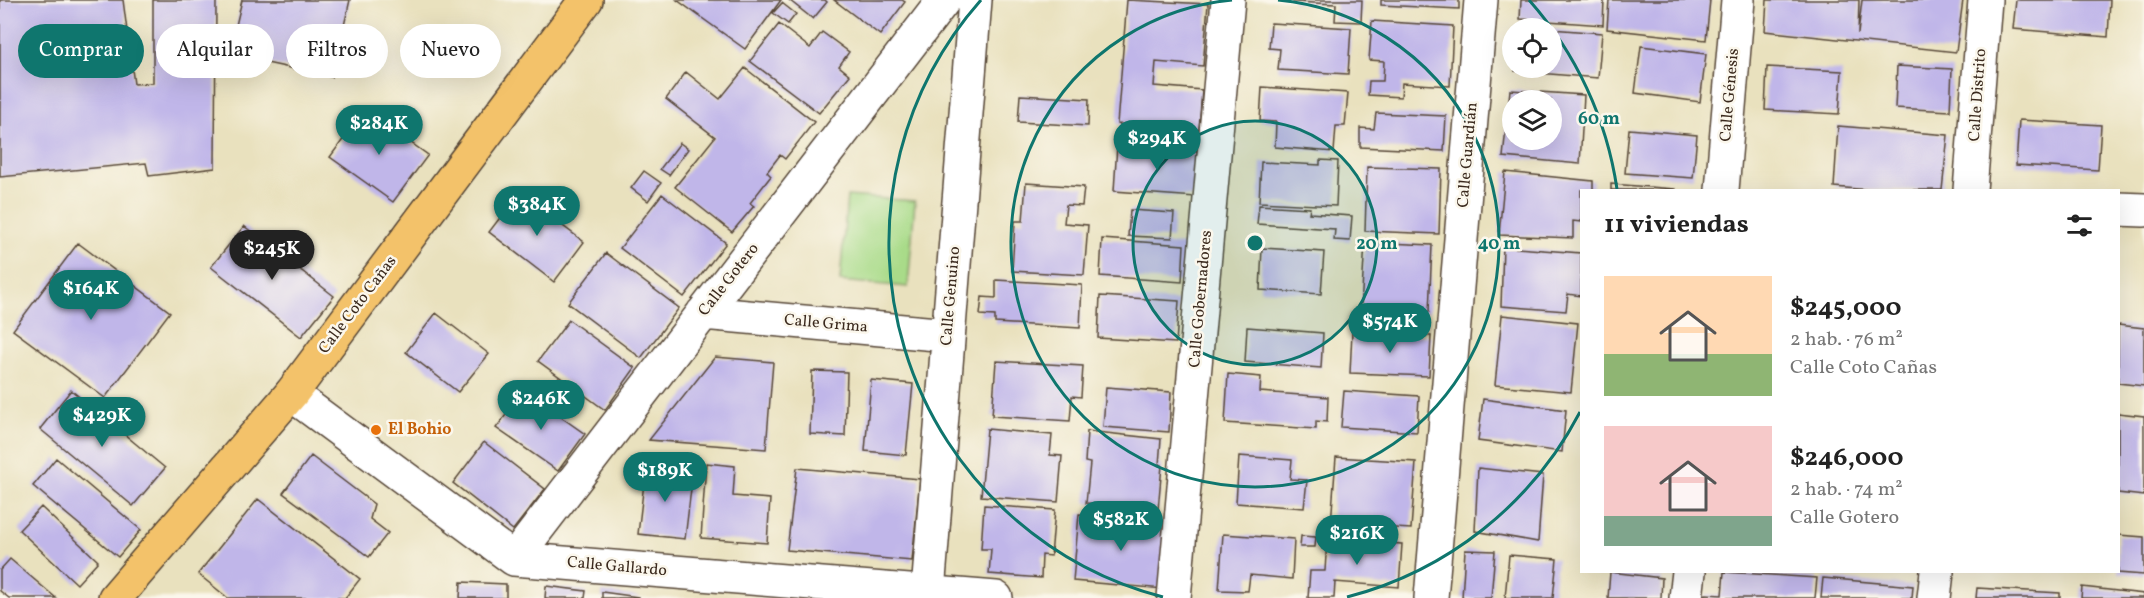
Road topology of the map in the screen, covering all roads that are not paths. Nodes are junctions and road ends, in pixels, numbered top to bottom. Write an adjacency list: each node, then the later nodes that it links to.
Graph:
1 (586, 0): 14 (main road, Calle Coto Cañas)
2 (944, 0): 12 (street, Calle Gotero)
3 (975, 0): 13 (street, Calle Genuino)
4 (1228, 0): 21 (street, Calle Gobernadores)
5 (1481, 0): 22 (street, Calle Guardián)
6 (1738, 0): 8 (street, Calle Génesis)
7 (1985, 0): 9 (street, Calle Distrito)
8 (1722, 189)
9 (1970, 189)
10 (2120, 209): 11 (street)
11 (2144, 210)
12 (703, 313): 13 (street, Calle Grima); 15 (street, Calle Gotero)
13 (948, 335): 18 (street, Calle Genuino)
14 (291, 394): 15 (street); 19 (main road, Calle Coto Cañas)
15 (514, 559): 18 (street, Calle Gallardo)
16 (1689, 573): 23 (street)
17 (1937, 573): 24 (street)
18 (928, 592): 20 (street, Calle Gallardo)
19 (115, 598)
20 (996, 598)
21 (1174, 598)
22 (1431, 598)
23 (1686, 598)
24 (1934, 598)

